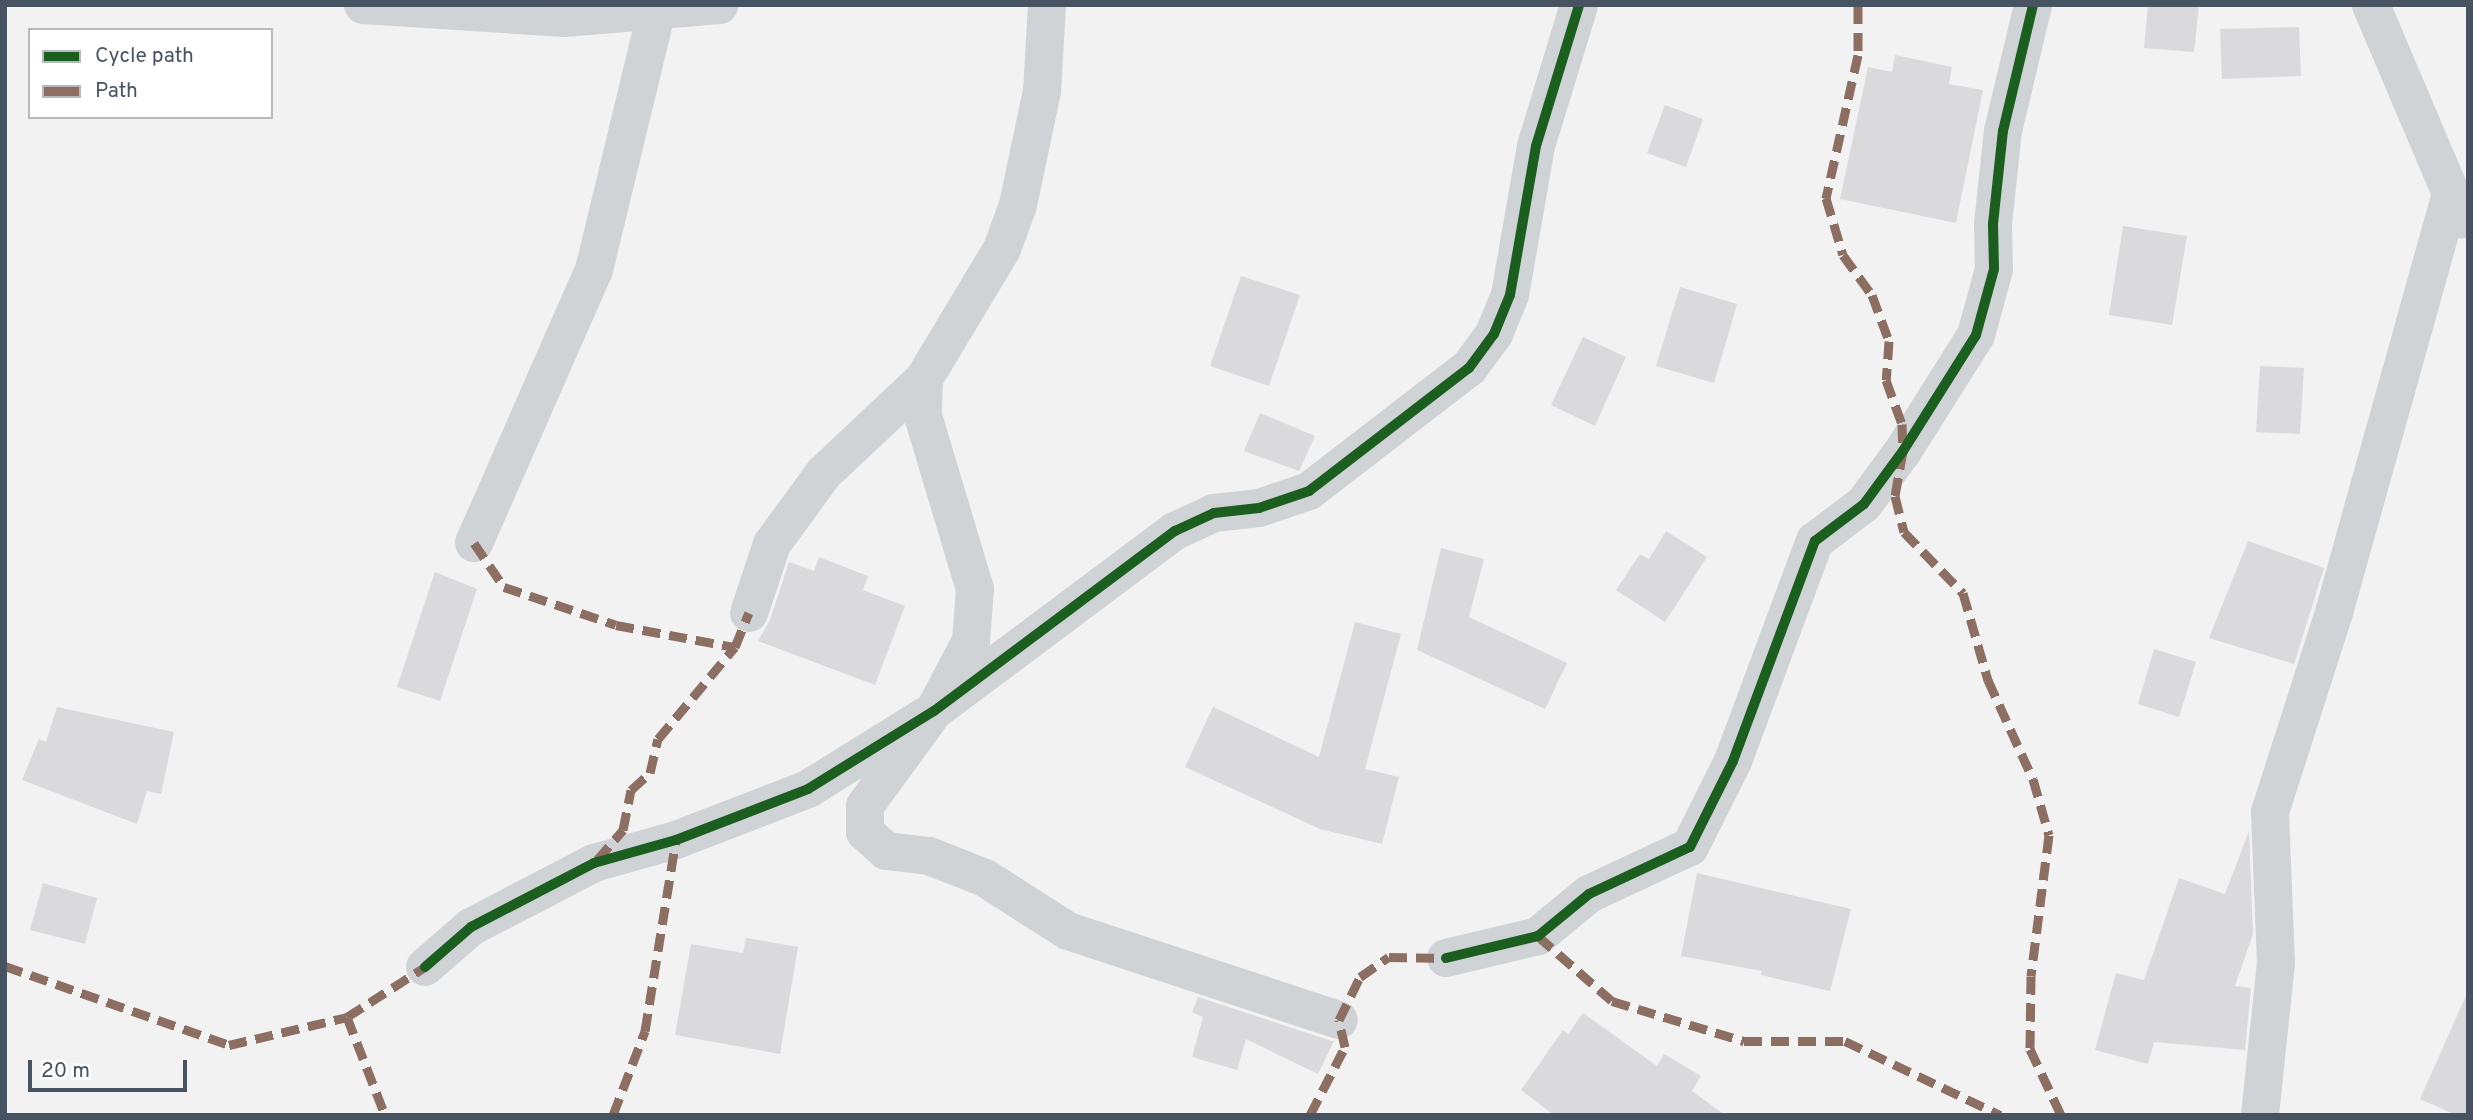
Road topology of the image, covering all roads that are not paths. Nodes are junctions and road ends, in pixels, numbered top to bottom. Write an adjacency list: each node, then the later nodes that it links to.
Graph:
1 (363, 5): 7 (street)
2 (719, 5): 7 (street)
3 (1047, 5): 10 (street)
4 (1578, 5): 13 (street)
5 (2033, 5): 14 (street)
6 (2371, 5): 8 (street)
7 (657, 10): 11 (street)
8 (2450, 196): 9 (street); 17 (street)
9 (2468, 230)
10 (925, 379): 12 (street); 13 (street)
11 (474, 542)
12 (749, 613)
13 (934, 710): 15 (street); 16 (street)
14 (1446, 958)
15 (425, 967)
16 (1339, 1020)
17 (2260, 1115)

